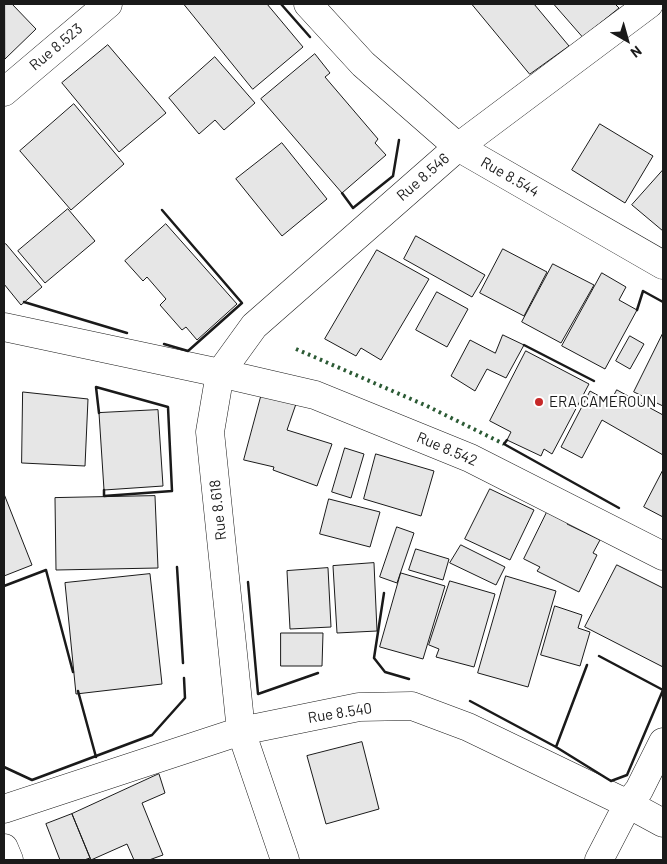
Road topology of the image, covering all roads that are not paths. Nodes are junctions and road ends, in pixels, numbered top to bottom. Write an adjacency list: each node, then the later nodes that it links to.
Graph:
1 (108, 4): 4 (street, Rue 8.523)
2 (308, 4): 5 (street, Rue 8.544)
3 (649, 4): 5 (street, Rue 8.546)
4 (4, 92)
5 (458, 147): 6 (street, Rue 8.544); 8 (street, Rue 8.546)
6 (663, 265)
7 (4, 327): 8 (street)
8 (220, 374): 9 (street, Rue 8.542); 10 (street, Rue 8.618)
9 (663, 556)
10 (241, 731): 12 (street, Rue 8.540); 13 (street, Rue 8.540); 17 (street, Rue 8.618)
11 (663, 742): 12 (street)
12 (628, 804): 14 (street, Rue 8.540); 18 (street)
13 (4, 809)
14 (663, 823)
15 (4, 848): 16 (street)
16 (8, 860)
17 (285, 860)
18 (599, 860)

